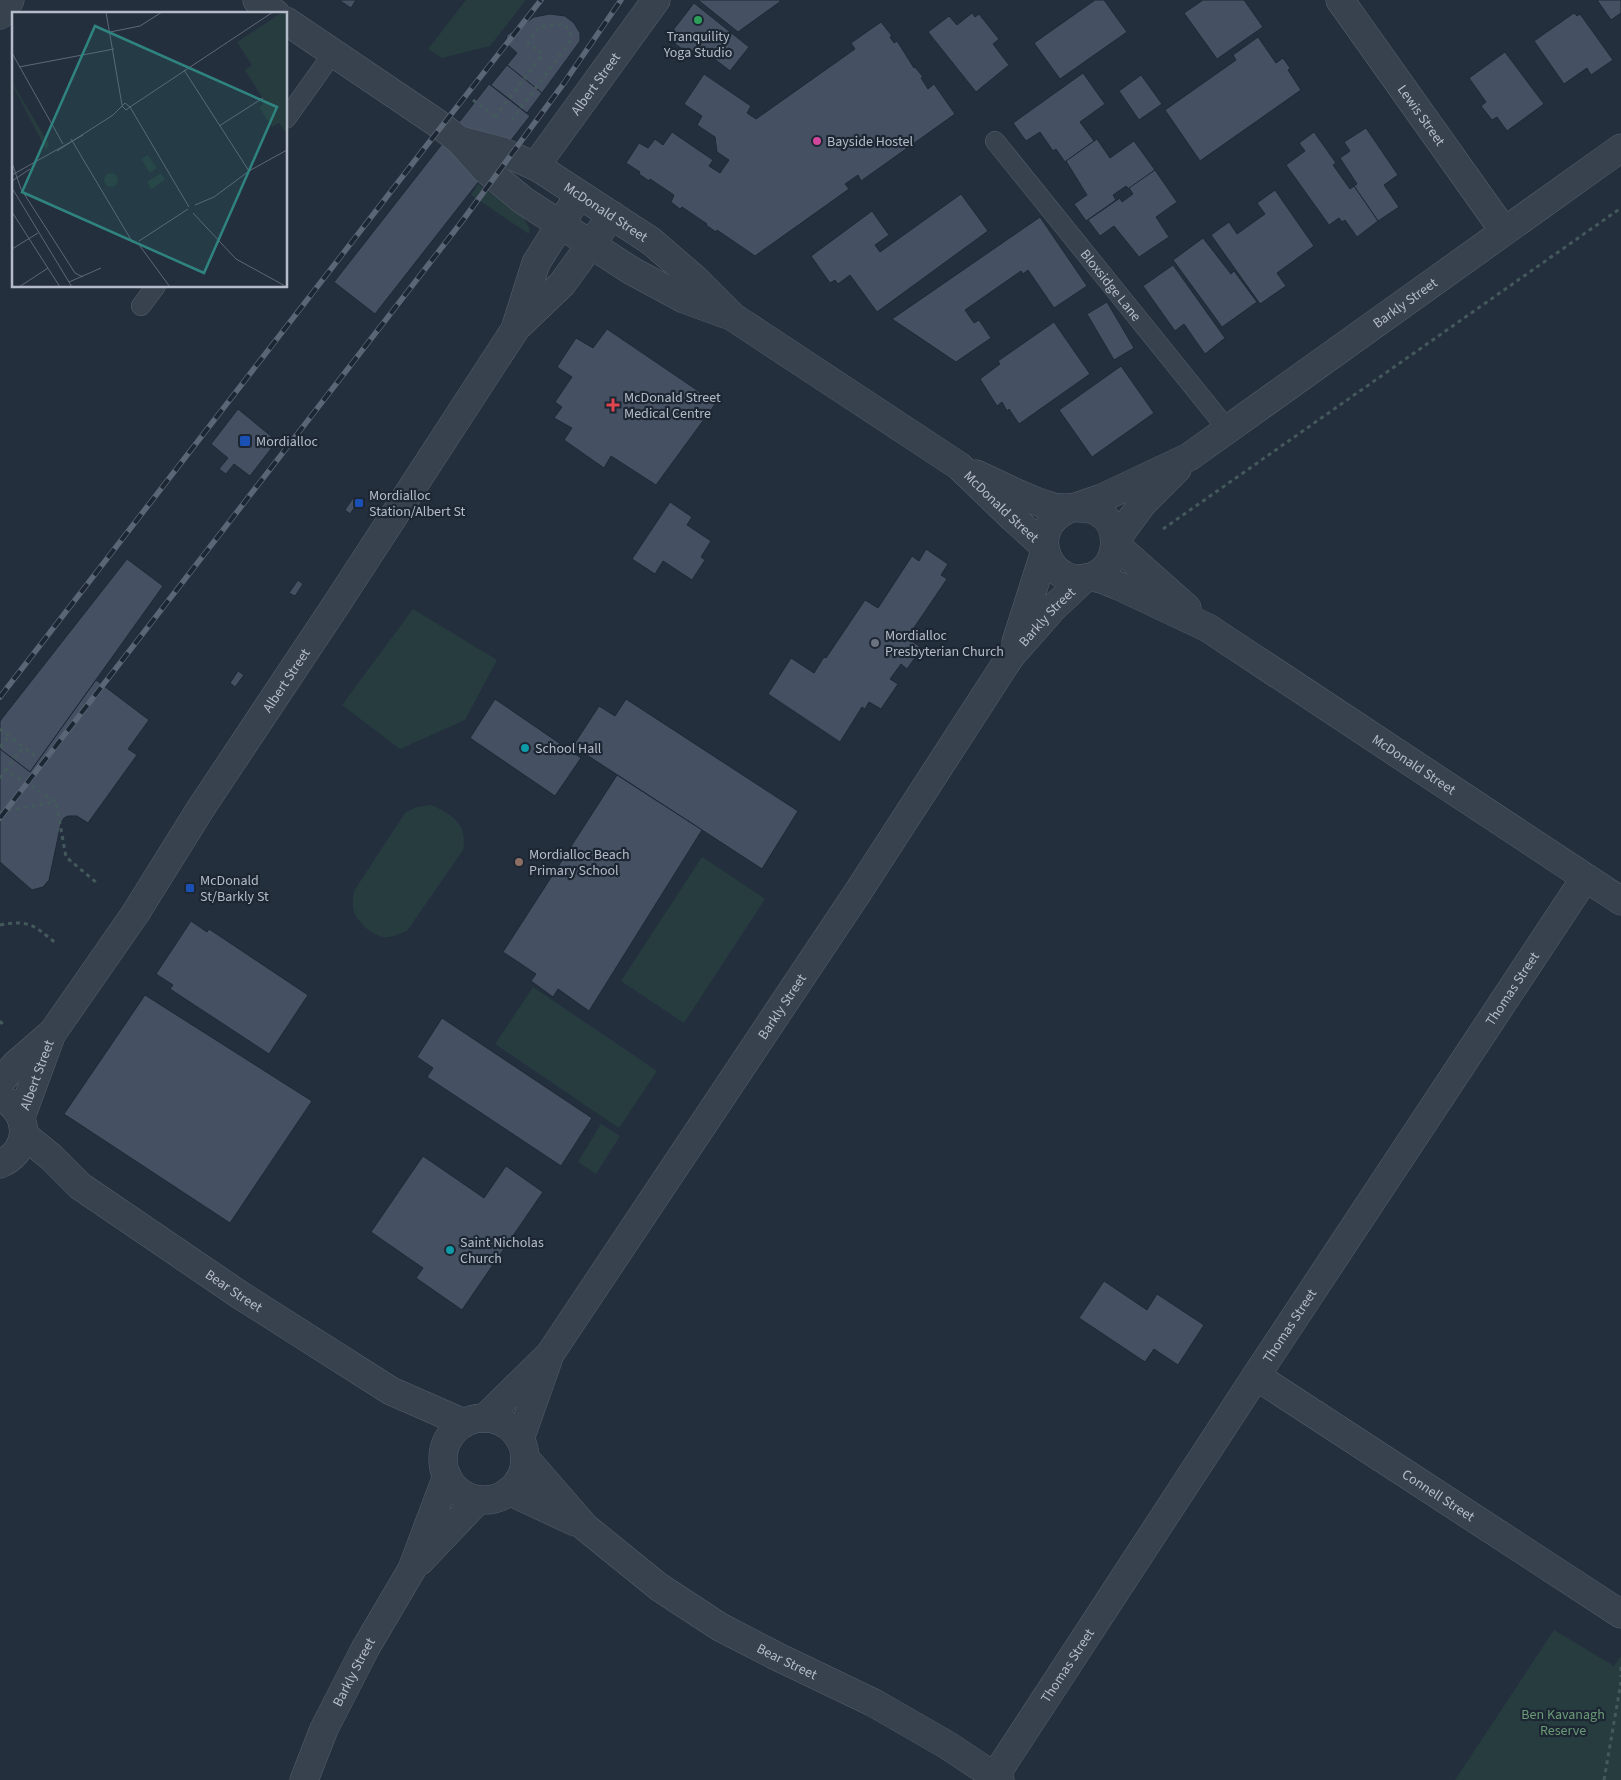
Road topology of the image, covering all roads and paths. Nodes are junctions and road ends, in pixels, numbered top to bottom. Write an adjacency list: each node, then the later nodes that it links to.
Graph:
1 (10, 0): 6 (street)
2 (257, 0): 5 (street)
3 (656, 0): 15 (street, Albert Street)
4 (1340, 0): 20 (street, Lewis Street)
5 (273, 12)
6 (0, 16)
7 (288, 22): 8 (street, McDonald Street)
8 (333, 53): 9 (lane); 12 (street, McDonald Street)
9 (288, 115)
10 (495, 117): 11 (path)
11 (507, 126)
12 (459, 140): 15 (street, McDonald Street); 19 (street, McDonald Street)
13 (994, 141): 26 (lane, Bloxsidge Lane)
14 (1621, 148): 20 (street, Barkly Street)
15 (539, 168): 16 (street, McDonald Street)
16 (580, 194): 18 (street, McDonald Street); 19 (street, Albert Street)
17 (1621, 208): 30 (path)
18 (612, 215): 21 (street, Albert Street); 24 (street, McDonald Street)
19 (560, 225): 21 (street, McDonald Street); 25 (street, Albert Street)
20 (1504, 231): 26 (street, Barkly Street)
21 (591, 244): 24 (street, McDonald Street); 25 (street, Albert Street)
22 (154, 288): 23 (lane)
23 (141, 306)
24 (732, 316): 28 (street, McDonald Street)
25 (516, 328): 51 (street, Albert Street)
26 (1228, 430): 27 (street, Barkly Street)
27 (1189, 457): 29 (street, Barkly Street); 31 (street, Barkly Street)
28 (959, 466): 29 (street, McDonald Street); 32 (street, McDonald Street)
29 (1073, 508): 31 (street); 32 (street)
30 (1161, 531)
31 (1115, 542): 33 (street); 34 (street, McDonald Street)
32 (1045, 548): 33 (street); 35 (street, Barkly Street)
33 (1088, 577): 34 (street, McDonald Street); 35 (street, Barkly Street)
34 (1208, 628): 44 (street, McDonald Street)
35 (1010, 657): 57 (street, Barkly Street)
36 (0, 729): 37 (path)
37 (9, 736): 38 (path); 39 (path)
38 (22, 746): 40 (path); 41 (path)
39 (0, 748)
40 (35, 756)
41 (0, 778): 42 (path)
42 (56, 802): 43 (path); 45 (path)
43 (0, 812)
44 (1585, 878): 46 (street, McDonald Street); 58 (street, Thomas Street)
45 (97, 882)
46 (1621, 901)
47 (0, 924): 48 (path)
48 (57, 944)
49 (0, 1021): 50 (path)
50 (4, 1026)
51 (53, 1032): 52 (street, Albert Street); 54 (street, Albert Street)
52 (0, 1082)
53 (0, 1098): 54 (street, Bear Street)
54 (22, 1126): 55 (street, Albert Street); 56 (street, Bear Street)
55 (6, 1161): 56 (street, Bear Street)
56 (80, 1186): 59 (street, Bear Street)
57 (550, 1354): 60 (street, Barkly Street); 62 (street, Barkly Street)
58 (1256, 1376): 68 (street, Connell Street); 72 (street, Thomas Street)
59 (391, 1391): 60 (street, Bear Street); 61 (street, Bear Street)
60 (475, 1420): 61 (street); 62 (street)
61 (446, 1445): 63 (street)
62 (522, 1449): 64 (street); 66 (street, Bear Street)
63 (447, 1476): 65 (street); 67 (street, Barkly Street)
64 (509, 1491): 65 (street); 66 (street, Bear Street)
65 (478, 1500): 67 (street, Barkly Street)
66 (585, 1527): 72 (street, Bear Street)
67 (412, 1569): 73 (street, Barkly Street)
68 (1621, 1614)
69 (1621, 1667): 70 (path)
70 (1621, 1677)
71 (1621, 1682): 74 (path)
72 (997, 1778)
73 (304, 1780)
74 (1604, 1780)

